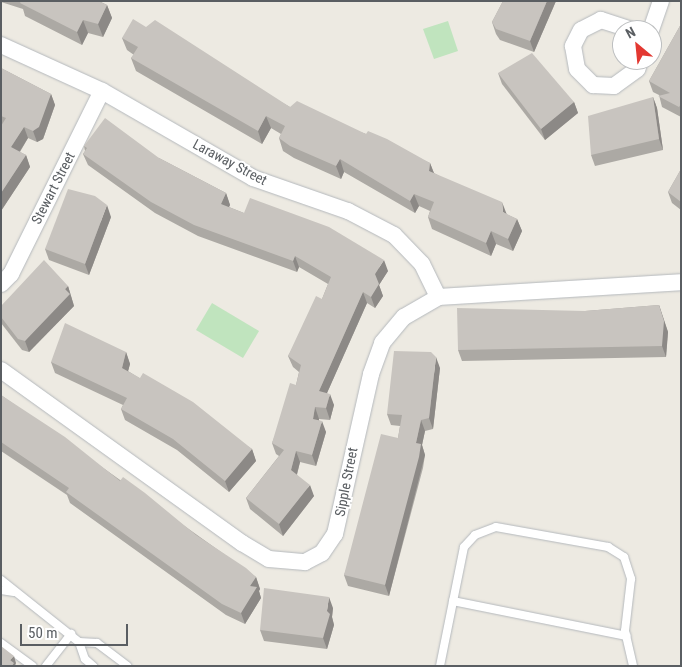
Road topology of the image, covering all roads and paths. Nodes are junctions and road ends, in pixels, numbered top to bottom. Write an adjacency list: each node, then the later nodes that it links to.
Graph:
1 (660, 1): 2 (street)
2 (654, 20)
3 (612, 24): 5 (street)
4 (1, 45): 6 (street, Laraway Street)
5 (636, 70)
6 (102, 90): 8 (street, Stewart Street); 9 (street, Laraway Street)
7 (681, 282): 9 (street, Sipple Street)
8 (1, 284)
9 (438, 297): 10 (street, Sipple Street)
10 (1, 370)
11 (1, 580): 13 (lane)
12 (1, 590): 13 (lane)
13 (14, 592): 15 (lane)
14 (453, 602): 16 (lane); 16 (lane); 23 (lane)
15 (71, 634): 17 (lane); 20 (lane)
16 (626, 636): 24 (lane)
17 (79, 642): 21 (lane); 22 (lane)
18 (1, 643): 19 (lane)
19 (33, 666)
20 (46, 666)
21 (93, 666)
22 (128, 666)
23 (440, 666)
24 (634, 666)

